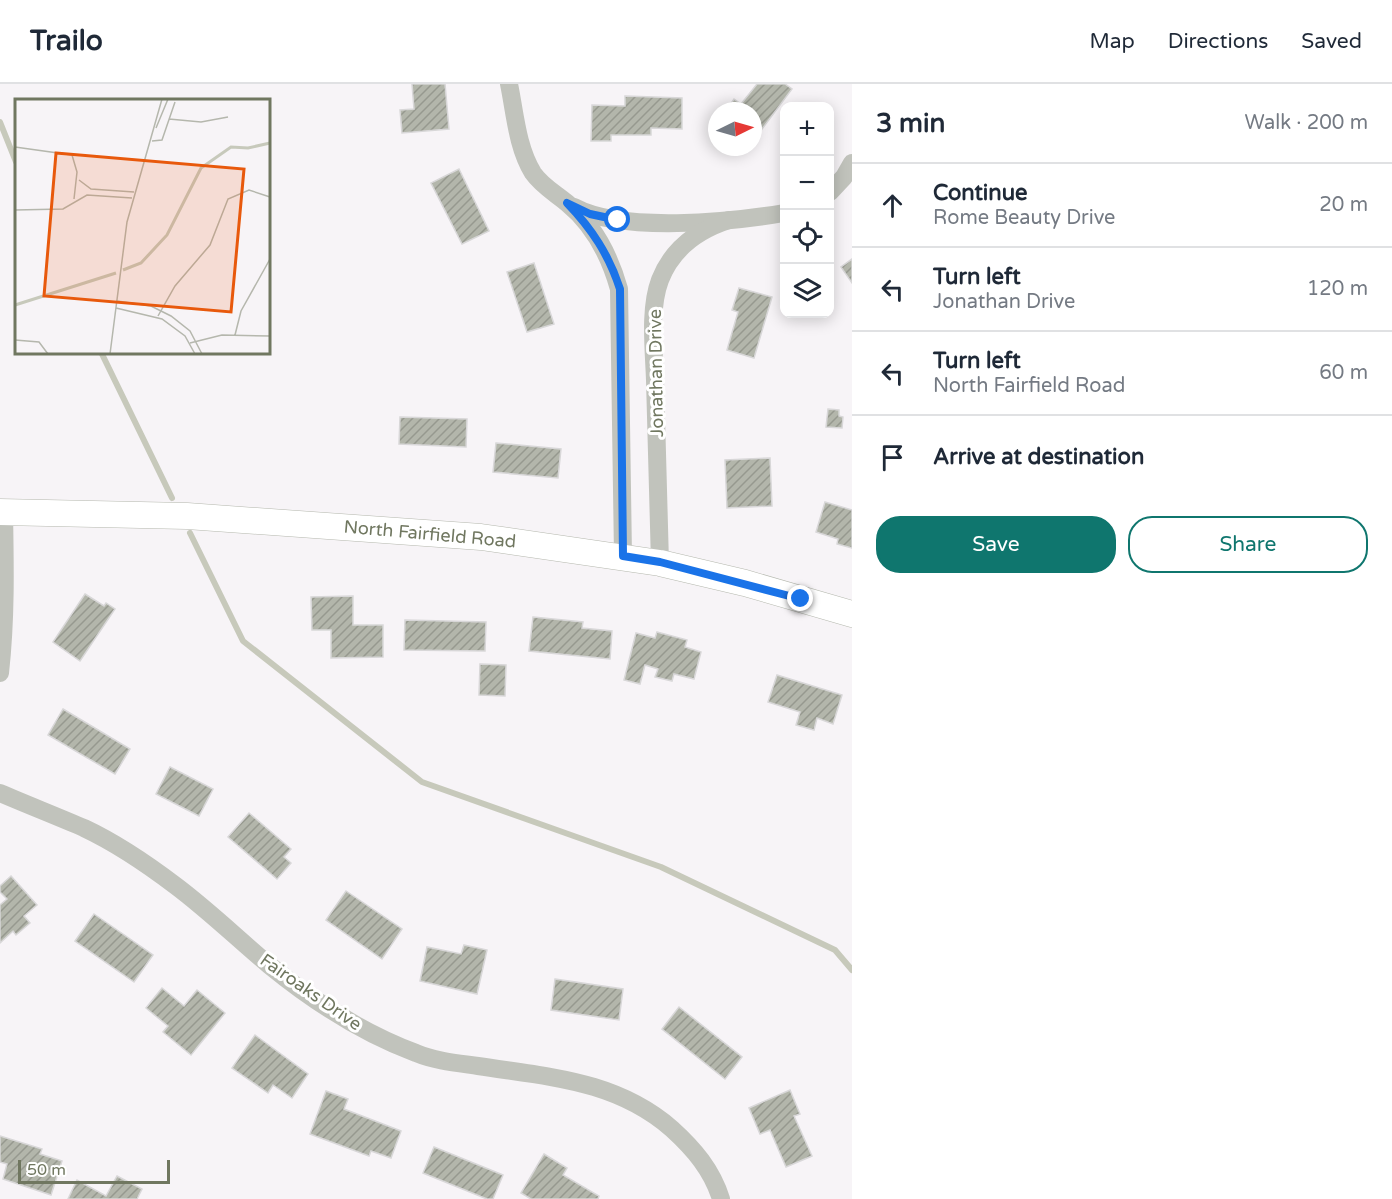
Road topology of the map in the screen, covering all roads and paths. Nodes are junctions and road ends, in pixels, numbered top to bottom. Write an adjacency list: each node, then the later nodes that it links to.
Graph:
1 (509, 84): 4 (street, Jonathan Drive)
2 (852, 163): 3 (street)
3 (834, 188)
4 (567, 203): 6 (street); 8 (street, Jonathan Drive)
5 (780, 214): 6 (street)
6 (729, 220): 9 (street, Jonathan Drive)
7 (2, 512): 8 (main road, North Fairfield Road); 11 (street)
8 (623, 556): 9 (main road, North Fairfield Road)
9 (660, 562): 10 (main road, North Fairfield Road)
10 (852, 614)
11 (0, 673)
12 (0, 793): 13 (street, Fairoaks Drive)
13 (721, 1199)

